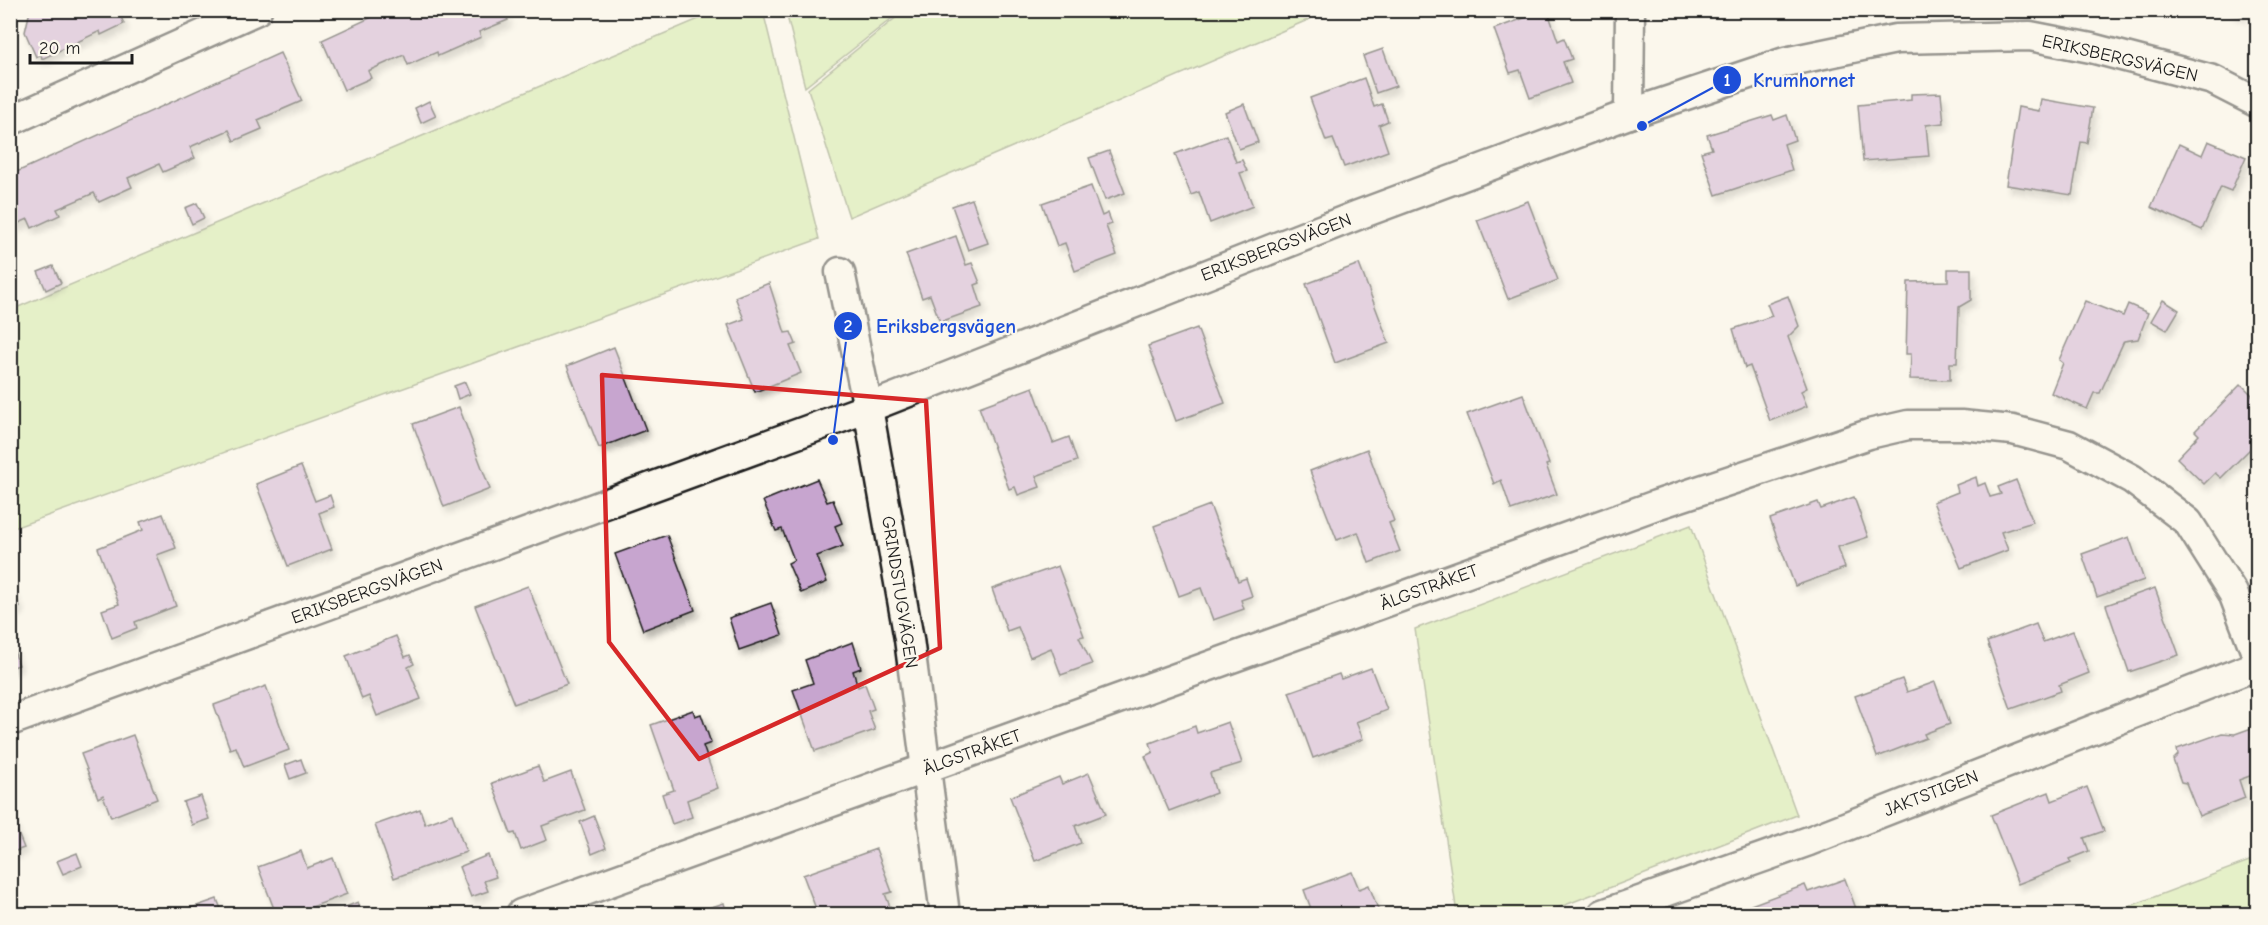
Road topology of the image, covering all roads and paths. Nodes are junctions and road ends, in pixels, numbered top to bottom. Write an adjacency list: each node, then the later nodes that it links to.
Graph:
1 (257, 10): 5 (street)
2 (1630, 10): 4 (street)
3 (2258, 103): 4 (street, ERIKSBERGSVÄGEN)
4 (1629, 114): 7 (street, ERIKSBERGSVÄGEN)
5 (10, 121)
6 (840, 272): 7 (street, GRINDSTUGVÄGEN)
7 (868, 408): 10 (street, ERIKSBERGSVÄGEN); 11 (street, GRINDSTUGVÄGEN)
8 (2258, 658): 11 (street, ÄLGSTRÅKET)
9 (2258, 665): 14 (street, JAKTSTIGEN)
10 (10, 721)
11 (926, 768): 12 (street, ÄLGSTRÅKET); 13 (street, GRINDSTUGVÄGEN)
12 (521, 915)
13 (945, 915)
14 (1603, 915)

